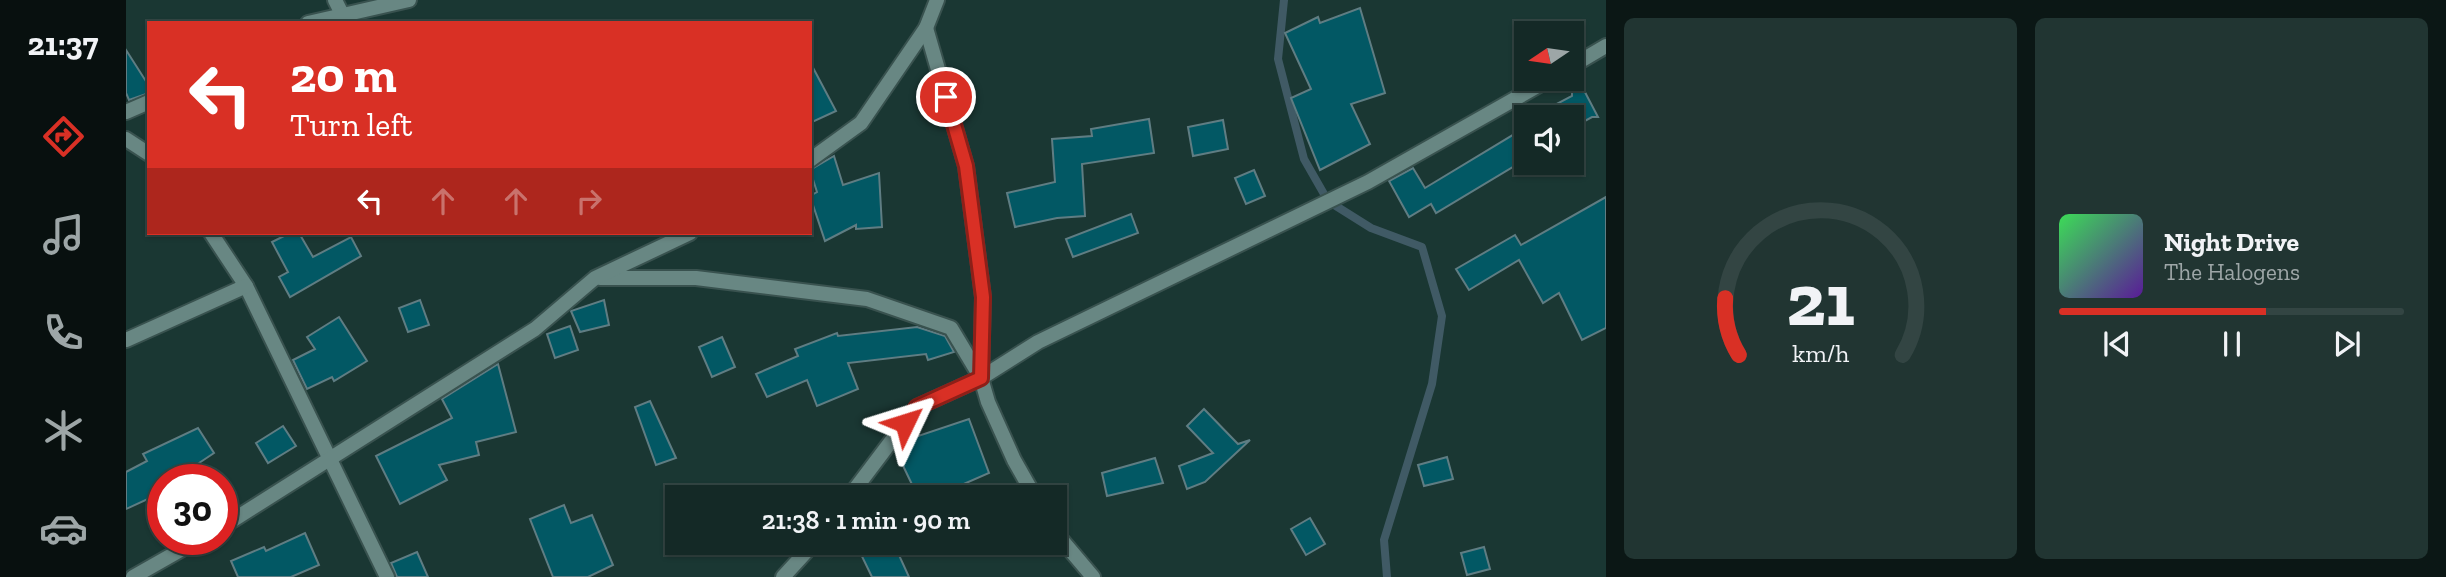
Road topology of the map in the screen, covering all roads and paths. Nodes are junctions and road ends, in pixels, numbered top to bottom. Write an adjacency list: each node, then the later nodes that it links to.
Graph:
1 (335, 0): 4 (street)
2 (409, 0): 4 (street)
3 (937, 0): 6 (street)
4 (343, 16): 5 (street)
5 (318, 21)
6 (926, 28): 14 (street); 20 (street)
7 (1606, 46): 8 (street)
8 (1584, 59)
9 (1529, 91): 20 (street)
10 (147, 103): 11 (street)
11 (126, 112)
12 (126, 139): 13 (street)
13 (147, 153)
14 (812, 159)
15 (212, 235): 18 (street)
16 (686, 235): 17 (street)
17 (596, 278): 20 (street); 21 (street)
18 (246, 286): 19 (street); 21 (street)
19 (126, 340)
20 (981, 378): 22 (street); 23 (street)
21 (331, 459): 24 (street); 29 (street)
22 (858, 485)
23 (1028, 485)
24 (238, 517)
25 (1067, 546): 31 (street)
26 (172, 555): 28 (street)
27 (803, 555): 30 (street)
28 (133, 577)
29 (387, 577)
30 (783, 577)
31 (1093, 577)

